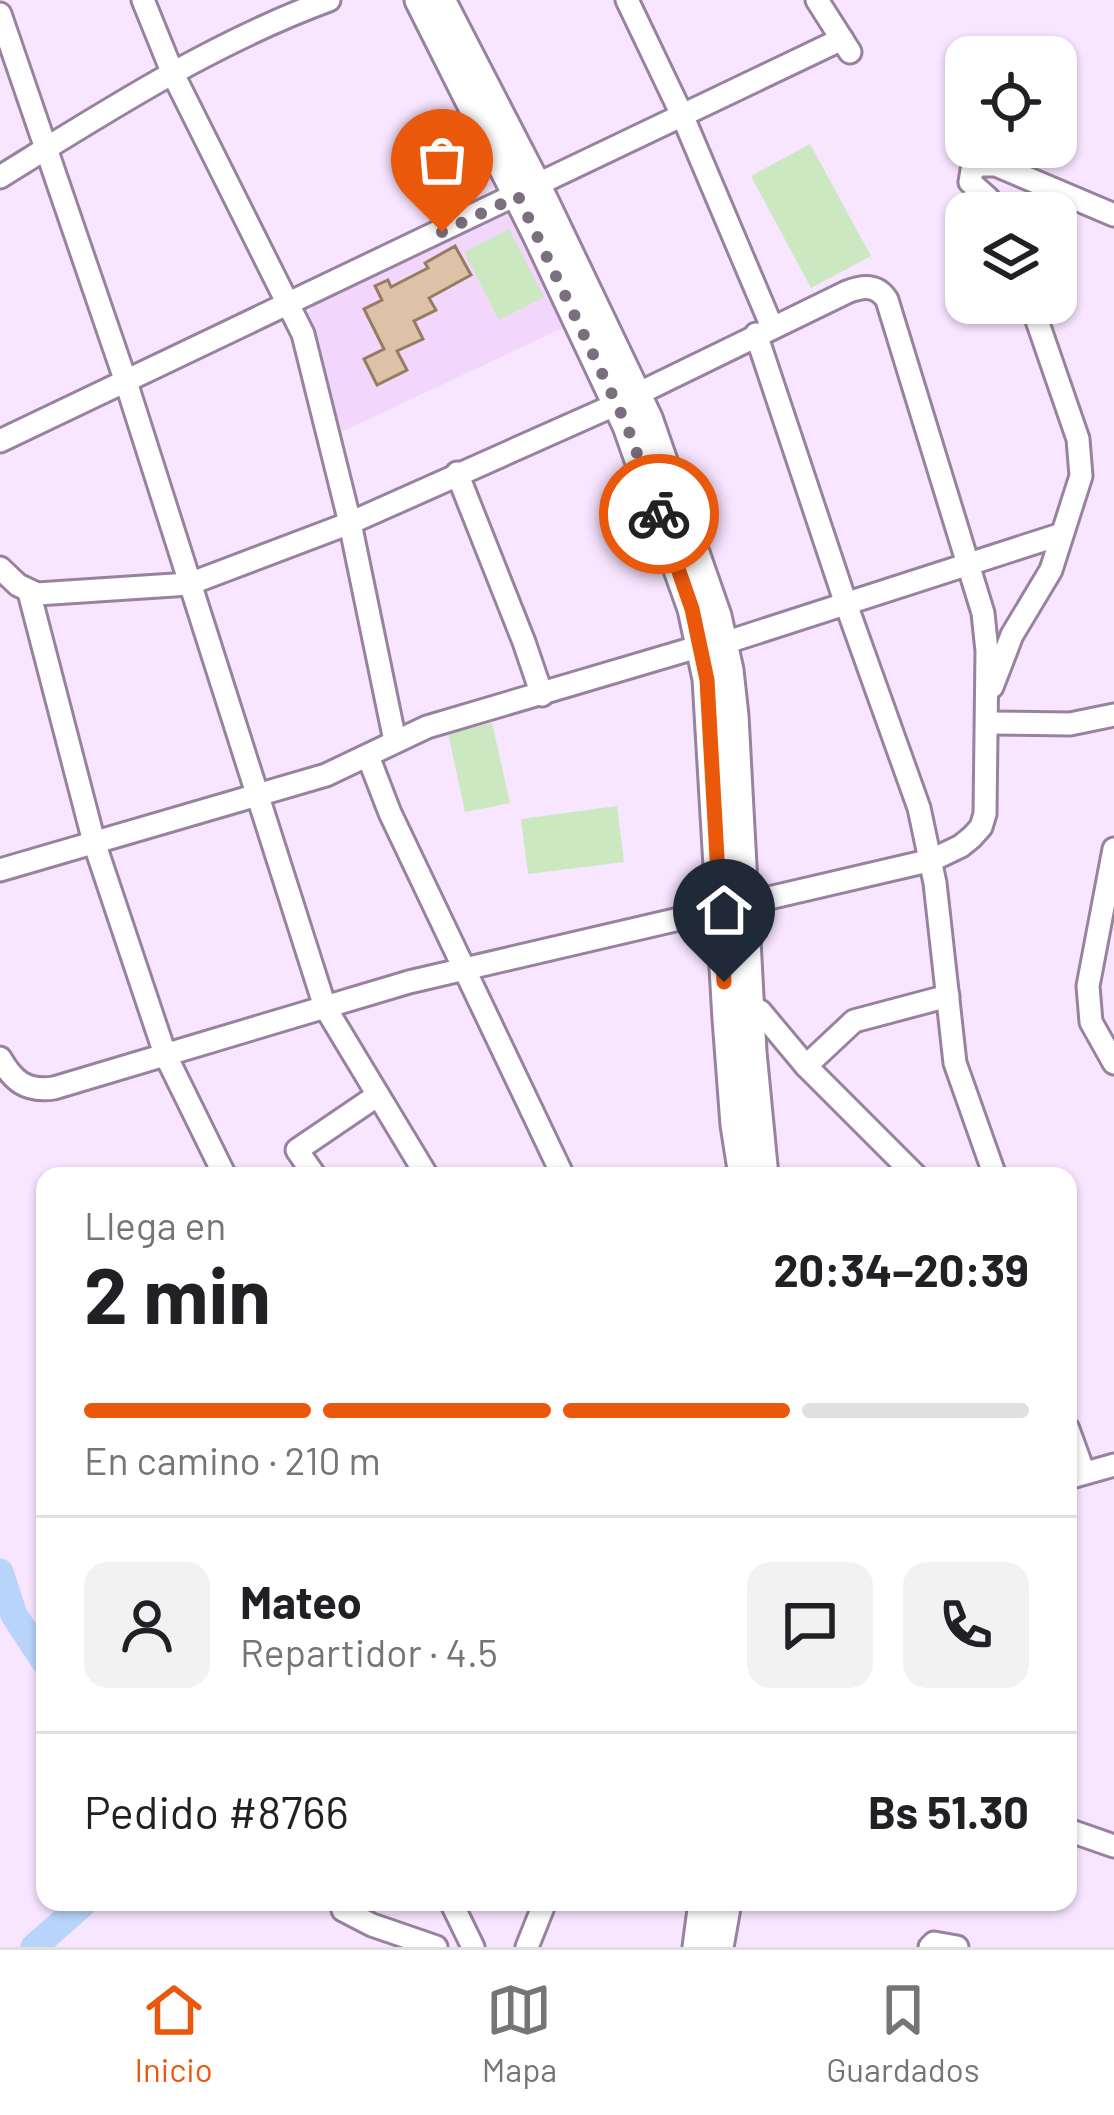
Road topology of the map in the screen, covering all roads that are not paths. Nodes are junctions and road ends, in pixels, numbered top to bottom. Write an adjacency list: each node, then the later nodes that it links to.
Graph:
1 (143, 0): 9 (street)
2 (329, 0): 7 (street)
3 (419, 0): 13 (main road)
4 (441, 0): 13 (main road)
5 (627, 0): 10 (street)
6 (817, 0): 10 (street)
7 (296, 6): 9 (street)
8 (0, 14): 11 (street)
9 (173, 74): 11 (street); 18 (street)
10 (683, 117): 13 (street); 20 (street)
11 (46, 149): 12 (street); 21 (street)
12 (0, 178)
13 (527, 191): 18 (street); 22 (main road)
14 (981, 192): 15 (street)
15 (1060, 192)
16 (1077, 199): 17 (street)
17 (1114, 215)
18 (290, 304): 21 (street); 25 (street)
19 (1038, 324): 26 (street)
20 (764, 330): 22 (street); 27 (street); 31 (street)
21 (126, 382): 23 (street); 29 (street)
22 (627, 399): 24 (street); 32 (main road)
23 (0, 441)
24 (457, 473): 25 (street); 33 (street)
25 (350, 523): 29 (street); 37 (street)
26 (1062, 534): 27 (street); 34 (street)
27 (969, 564): 31 (street); 34 (street)
28 (0, 568): 30 (street)
29 (189, 584): 30 (street); 39 (street)
30 (28, 592): 40 (street)
31 (846, 604): 32 (street); 42 (street)
32 (712, 644): 33 (street); 44 (main road)
33 (542, 695): 37 (street)
34 (988, 698): 36 (street)
35 (1114, 715): 36 (street)
36 (988, 723): 42 (street)
37 (395, 741): 38 (street)
38 (368, 756): 39 (street); 46 (street)
39 (257, 795): 40 (street); 48 (street)
40 (94, 842): 43 (street); 50 (street)
41 (1114, 849): 45 (street)
42 (932, 860): 44 (street); 47 (street)
43 (0, 870)
44 (732, 907): 46 (street); 49 (main road); 59 (main road)
45 (1104, 948): 52 (street)
46 (465, 968): 48 (street); 58 (street)
47 (948, 996): 53 (street); 62 (street)
48 (325, 1007): 50 (street); 54 (street)
49 (749, 1007): 53 (street); 60 (main road)
50 (165, 1054): 51 (street); 55 (street)
51 (0, 1058)
52 (1114, 1063)
53 (806, 1066): 61 (street)
54 (378, 1095): 56 (street); 57 (street)
55 (221, 1167)
56 (309, 1167)
57 (422, 1167)
58 (559, 1167)
59 (742, 1167)
60 (763, 1167)
61 (907, 1167)
62 (992, 1167)
63 (1114, 1465): 64 (street)
64 (1077, 1476)
65 (1077, 1833): 66 (street)
66 (1114, 1846)
67 (345, 1911): 72 (street)
68 (455, 1911): 73 (street)
69 (541, 1911): 74 (street)
70 (702, 1911): 75 (main road)
71 (725, 1911): 76 (main road)
72 (436, 1947)
73 (472, 1947)
74 (527, 1947)
75 (697, 1947)
76 (719, 1947)
77 (930, 1947): 78 (street)
78 (957, 1947)

